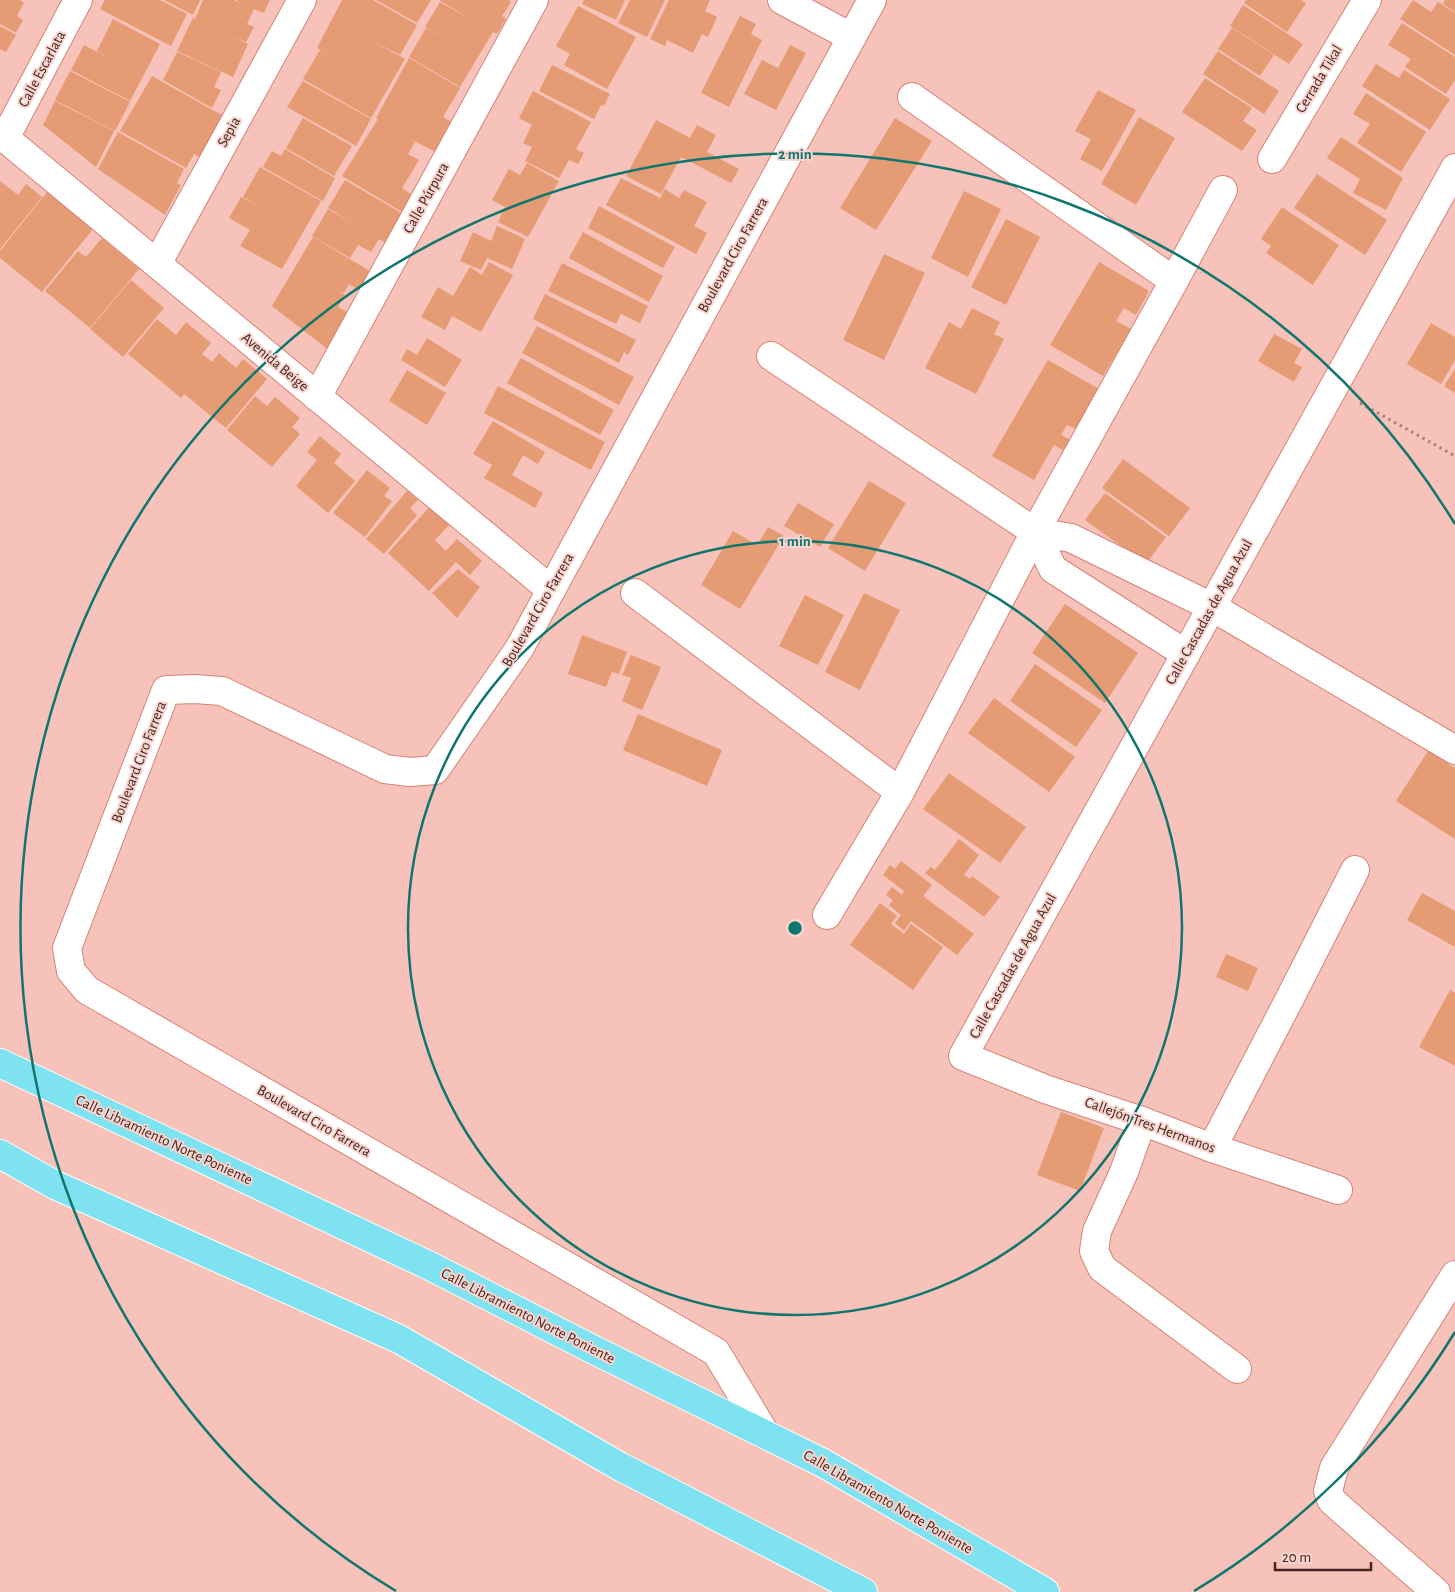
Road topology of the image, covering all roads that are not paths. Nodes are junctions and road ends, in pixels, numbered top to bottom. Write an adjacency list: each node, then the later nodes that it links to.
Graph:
1 (78, 0): 9 (street, Calle Escarlata)
2 (302, 0): 13 (street, Sepia)
3 (534, 0): 16 (street, Calle Púrpura)
4 (782, 0): 7 (street)
5 (872, 0): 7 (street, Boulevard Ciro Farrera)
6 (1367, 0): 10 (street, Cerrada Tikal)
7 (851, 38): 18 (street, Boulevard Ciro Farrera)
8 (912, 97): 14 (street)
9 (2, 136): 13 (street, Avenida Beige)
10 (1272, 159)
11 (1455, 168): 20 (street, Calle Cascadas de Agua Azul)
12 (1223, 190): 14 (street)
13 (157, 264): 16 (street, Avenida Beige)
14 (1174, 281): 17 (street)
15 (771, 356): 17 (street)
16 (317, 397): 18 (street, Avenida Beige)
17 (1035, 532): 20 (street); 21 (street); 23 (street)
18 (551, 590): 34 (street, Boulevard Ciro Farrera)
19 (635, 593): 23 (street)
20 (1212, 607): 21 (street, Calle Cascadas de Agua Azul); 22 (street)
21 (1186, 654): 26 (street, Calle Cascadas de Agua Azul)
22 (1455, 750)
23 (900, 792): 25 (street)
24 (1354, 870): 29 (street)
25 (827, 915)
26 (963, 1056): 28 (street, Callejón Tres Hermanos)
27 (0, 1063): 34 (highway, Calle Libramiento Norte Poniente)
28 (1142, 1121): 29 (street, Callejón Tres Hermanos); 33 (street)
29 (1212, 1148): 31 (street, Callejón Tres Hermanos)
30 (0, 1154): 35 (highway)
31 (1338, 1190)
32 (1455, 1275): 37 (street)
33 (1238, 1369)
34 (766, 1434): 36 (highway, Calle Libramiento Norte Poniente)
35 (863, 1592)
36 (1045, 1592)
37 (1436, 1592)

